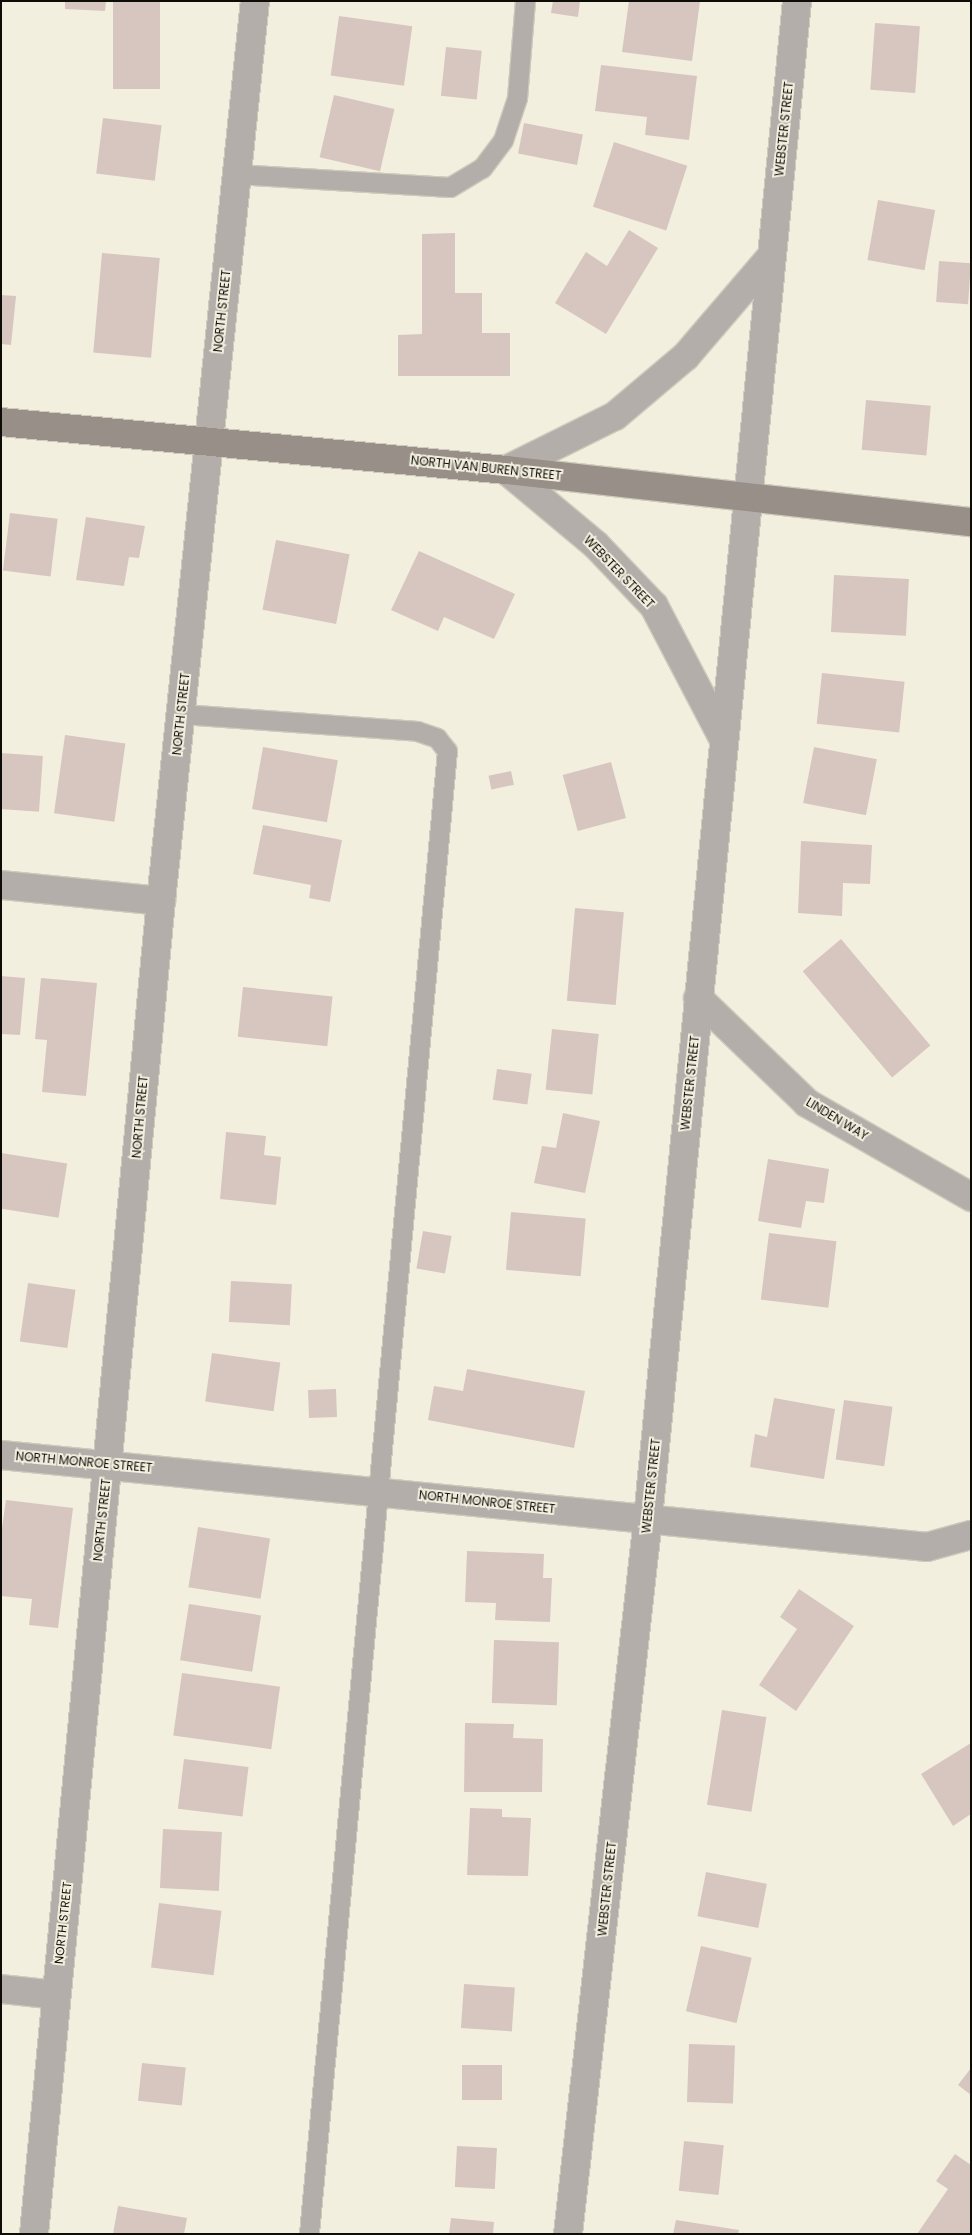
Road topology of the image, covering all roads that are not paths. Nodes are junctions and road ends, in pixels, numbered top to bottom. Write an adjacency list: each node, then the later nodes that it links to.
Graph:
1 (255, 1): 4 (street, NORTH STREET)
2 (525, 1): 4 (lane)
3 (797, 1): 5 (street, WEBSTER STREET)
4 (236, 174): 7 (street, NORTH STREET)
5 (770, 258): 8 (street); 9 (street, WEBSTER STREET)
6 (1, 422): 7 (street, NORTH VAN BUREN STREET)
7 (208, 440): 8 (street, NORTH VAN BUREN STREET); 11 (street, NORTH STREET)
8 (506, 470): 9 (street, NORTH VAN BUREN STREET); 12 (street, WEBSTER STREET)
9 (749, 498): 10 (street, NORTH VAN BUREN STREET); 12 (street, WEBSTER STREET)
10 (971, 522)
11 (182, 714): 14 (street, NORTH STREET); 19 (lane)
12 (723, 738): 15 (street, WEBSTER STREET)
13 (1, 885): 14 (street)
14 (161, 901): 18 (street, NORTH STREET)
15 (698, 998): 16 (street, LINDEN WAY); 20 (street, WEBSTER STREET)
16 (971, 1197)
17 (1, 1455): 18 (street, NORTH MONROE STREET)
18 (108, 1464): 19 (street, NORTH MONROE STREET); 23 (street, NORTH STREET)
19 (379, 1491): 20 (street, NORTH MONROE STREET); 25 (lane)
20 (648, 1518): 21 (street, NORTH MONROE STREET); 26 (street, WEBSTER STREET)
21 (971, 1535)
22 (1, 1989): 23 (street)
23 (56, 1995): 24 (street, NORTH STREET)
24 (34, 2234)
25 (309, 2234)
26 (568, 2234)

